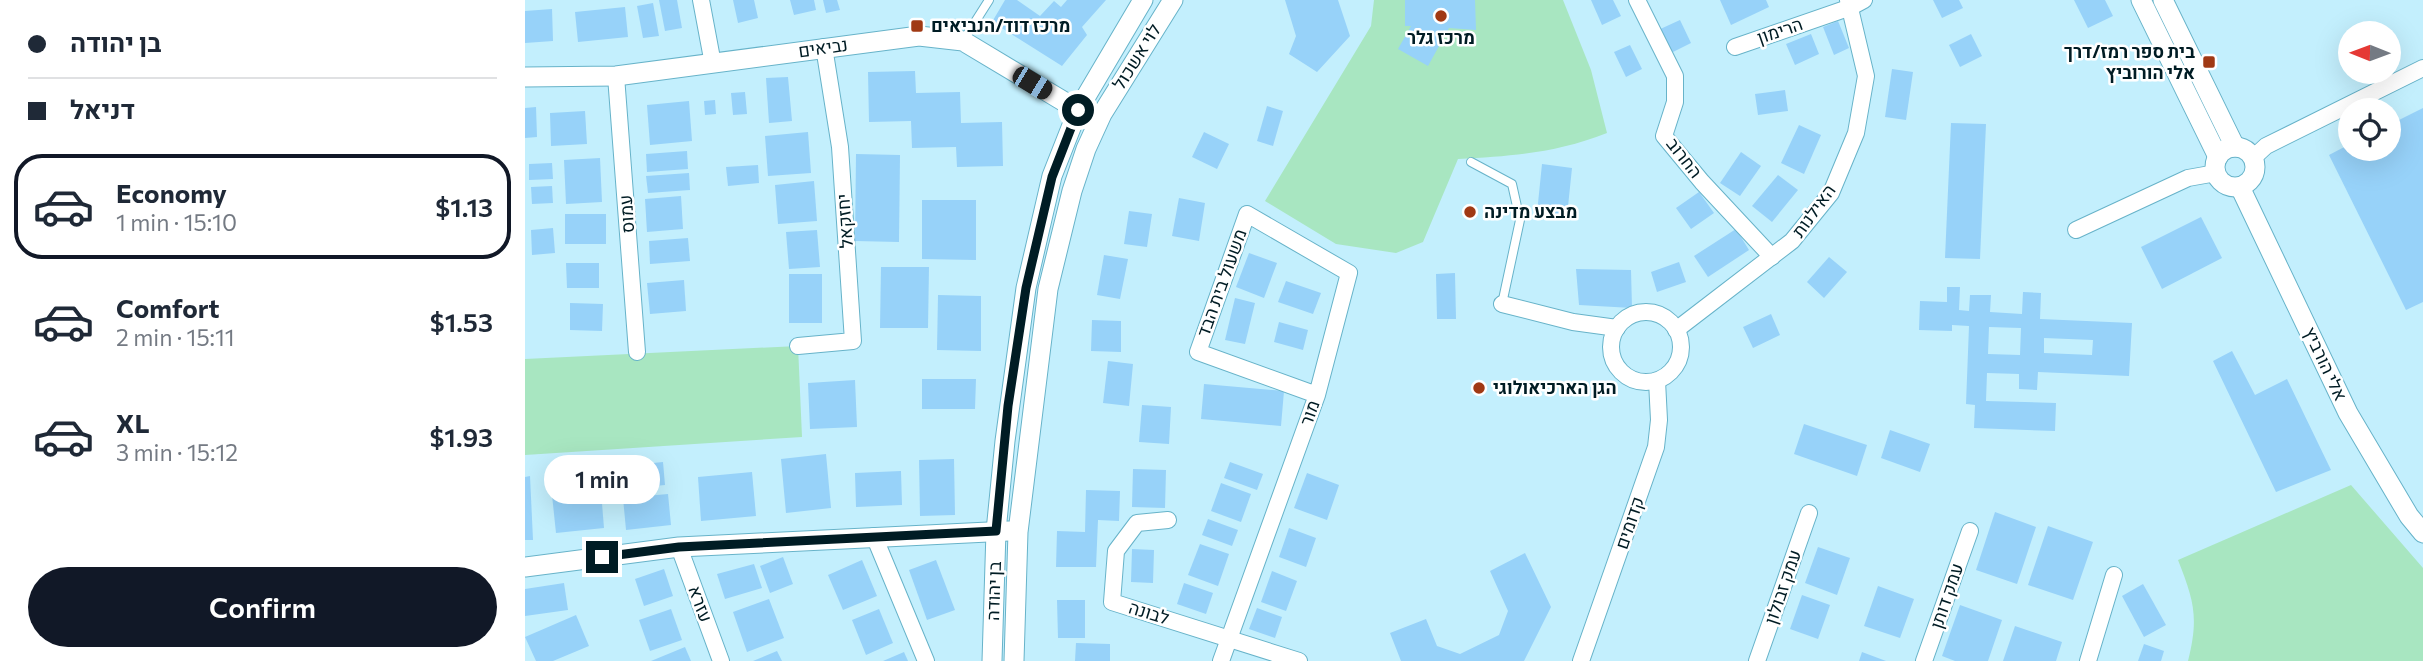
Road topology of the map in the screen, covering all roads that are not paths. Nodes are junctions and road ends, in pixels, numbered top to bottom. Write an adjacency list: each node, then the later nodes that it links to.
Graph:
1 (701, 0): 12 (street)
2 (989, 0): 9 (lane)
3 (1143, 0): 16 (street, לוי אשכול)
4 (1173, 0): 17 (street, לוי אשכול)
5 (1637, 0): 24 (street, החרוב)
6 (2141, 0): 19 (street)
7 (2162, 0): 19 (street)
8 (1854, 2): 11 (street, הרימון); 24 (street, האילנות)
9 (963, 41): 10 (street, נביאים); 16 (street, נביאים)
10 (824, 47): 12 (street, נביאים); 28 (street, יחזקאל)
11 (1735, 47)
12 (713, 64): 14 (street, נביאים)
13 (2423, 68): 18 (street)
14 (616, 76): 15 (street, נביאים); 29 (street, עמוס)
15 (525, 77)
16 (1078, 110): 17 (street, נביאים); 34 (street, בן יהודה)
17 (1102, 114): 36 (street, בן יהודה)
18 (2253, 158): 19 (street); 21 (street)
19 (2223, 159): 21 (street); 23 (street)
20 (1471, 162): 25 (lane)
21 (2241, 187): 37 (street, אלי הורביץ)
22 (1247, 214): 31 (street, מור); 31 (street, משעול בית הבד)
23 (2076, 230)
24 (1772, 257): 27 (street, האילנות)
25 (1502, 304): 26 (street)
26 (1617, 328): 27 (street); 30 (street)
27 (1676, 330): 30 (street)
28 (798, 346)
29 (637, 352)
30 (1657, 381): 49 (street, קדומים)
31 (1317, 395): 42 (street, מור)
32 (1809, 513): 50 (street, עמק זבולון)
33 (1168, 520): 42 (street, לבונה)
34 (996, 531): 36 (street); 38 (street); 45 (street, בן יהודה)
35 (1970, 531): 51 (street, עמק דותן)
36 (1018, 532): 46 (street, בן יהודה)
37 (2423, 533)
38 (874, 536): 39 (street); 44 (street)
39 (679, 547): 40 (street); 43 (street, עזרא)
40 (525, 567)
41 (2114, 575): 52 (street)
42 (1229, 638): 47 (street, מור); 48 (street, לבונה)
43 (721, 661)
44 (926, 661)
45 (992, 661)
46 (1014, 661)
47 (1221, 661)
48 (1299, 661)
49 (1581, 661)
50 (1757, 661)
51 (1924, 661)
52 (2088, 661)

